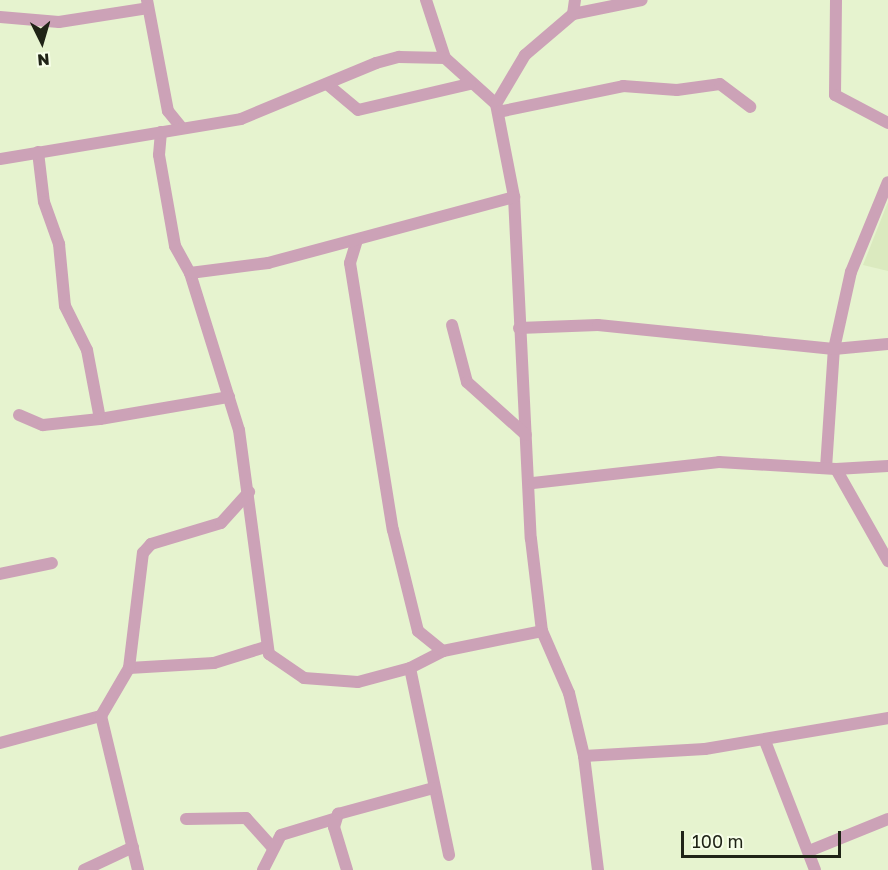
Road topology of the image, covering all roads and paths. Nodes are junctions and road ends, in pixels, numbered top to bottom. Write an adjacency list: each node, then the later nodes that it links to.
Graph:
1 (426, 0): 8 (street)
2 (575, 0): 6 (street)
3 (642, 0): 6 (street)
4 (836, 0): 13 (street)
5 (148, 4): 7 (street); 14 (street)
6 (573, 14): 12 (street)
7 (0, 17)
8 (445, 58): 9 (street); 10 (street)
9 (327, 84): 10 (street); 14 (street)
10 (470, 84): 12 (street)
11 (750, 107): 12 (street)
12 (497, 108): 19 (street)
13 (888, 123)
14 (181, 127): 15 (street)
15 (161, 132): 16 (street); 23 (street)
16 (38, 153): 17 (street); 30 (street)
17 (0, 159)
18 (888, 182): 27 (street)
19 (514, 197): 20 (street); 25 (street)
20 (357, 240): 21 (street); 22 (street)
21 (328, 248): 22 (street); 23 (street)
22 (350, 263): 41 (street)
23 (190, 273): 28 (street)
24 (452, 325): 31 (street)
25 (519, 328): 27 (street); 31 (street)
26 (888, 344): 27 (street)
27 (834, 349): 33 (street)
28 (229, 397): 30 (street); 35 (street)
29 (19, 415): 30 (street)
30 (100, 419)
31 (526, 435): 34 (street)
32 (888, 466): 33 (street)
33 (831, 469): 34 (street); 36 (street)
34 (533, 483): 39 (street)
35 (249, 492): 40 (street); 42 (street)
36 (888, 561)
37 (52, 563): 38 (street)
38 (0, 574)
39 (542, 631): 41 (street); 48 (street)
40 (265, 646): 42 (street); 43 (street)
41 (443, 651): 43 (street)
42 (129, 668): 44 (street)
43 (411, 668): 49 (street)
44 (101, 716): 47 (street); 54 (street)
45 (888, 718): 46 (street)
46 (765, 741): 48 (street); 55 (street)
47 (0, 743)
48 (584, 756): 61 (street)
49 (434, 788): 51 (street); 56 (street)
50 (186, 819): 53 (street)
51 (334, 819): 53 (street); 60 (street)
52 (888, 819): 55 (street)
53 (271, 846): 59 (street)
54 (133, 847): 57 (street); 58 (street)
55 (809, 851): 62 (street)
56 (449, 855)
57 (84, 870)
58 (138, 870)
59 (263, 870)
60 (347, 870)
61 (598, 870)
62 (815, 870)

